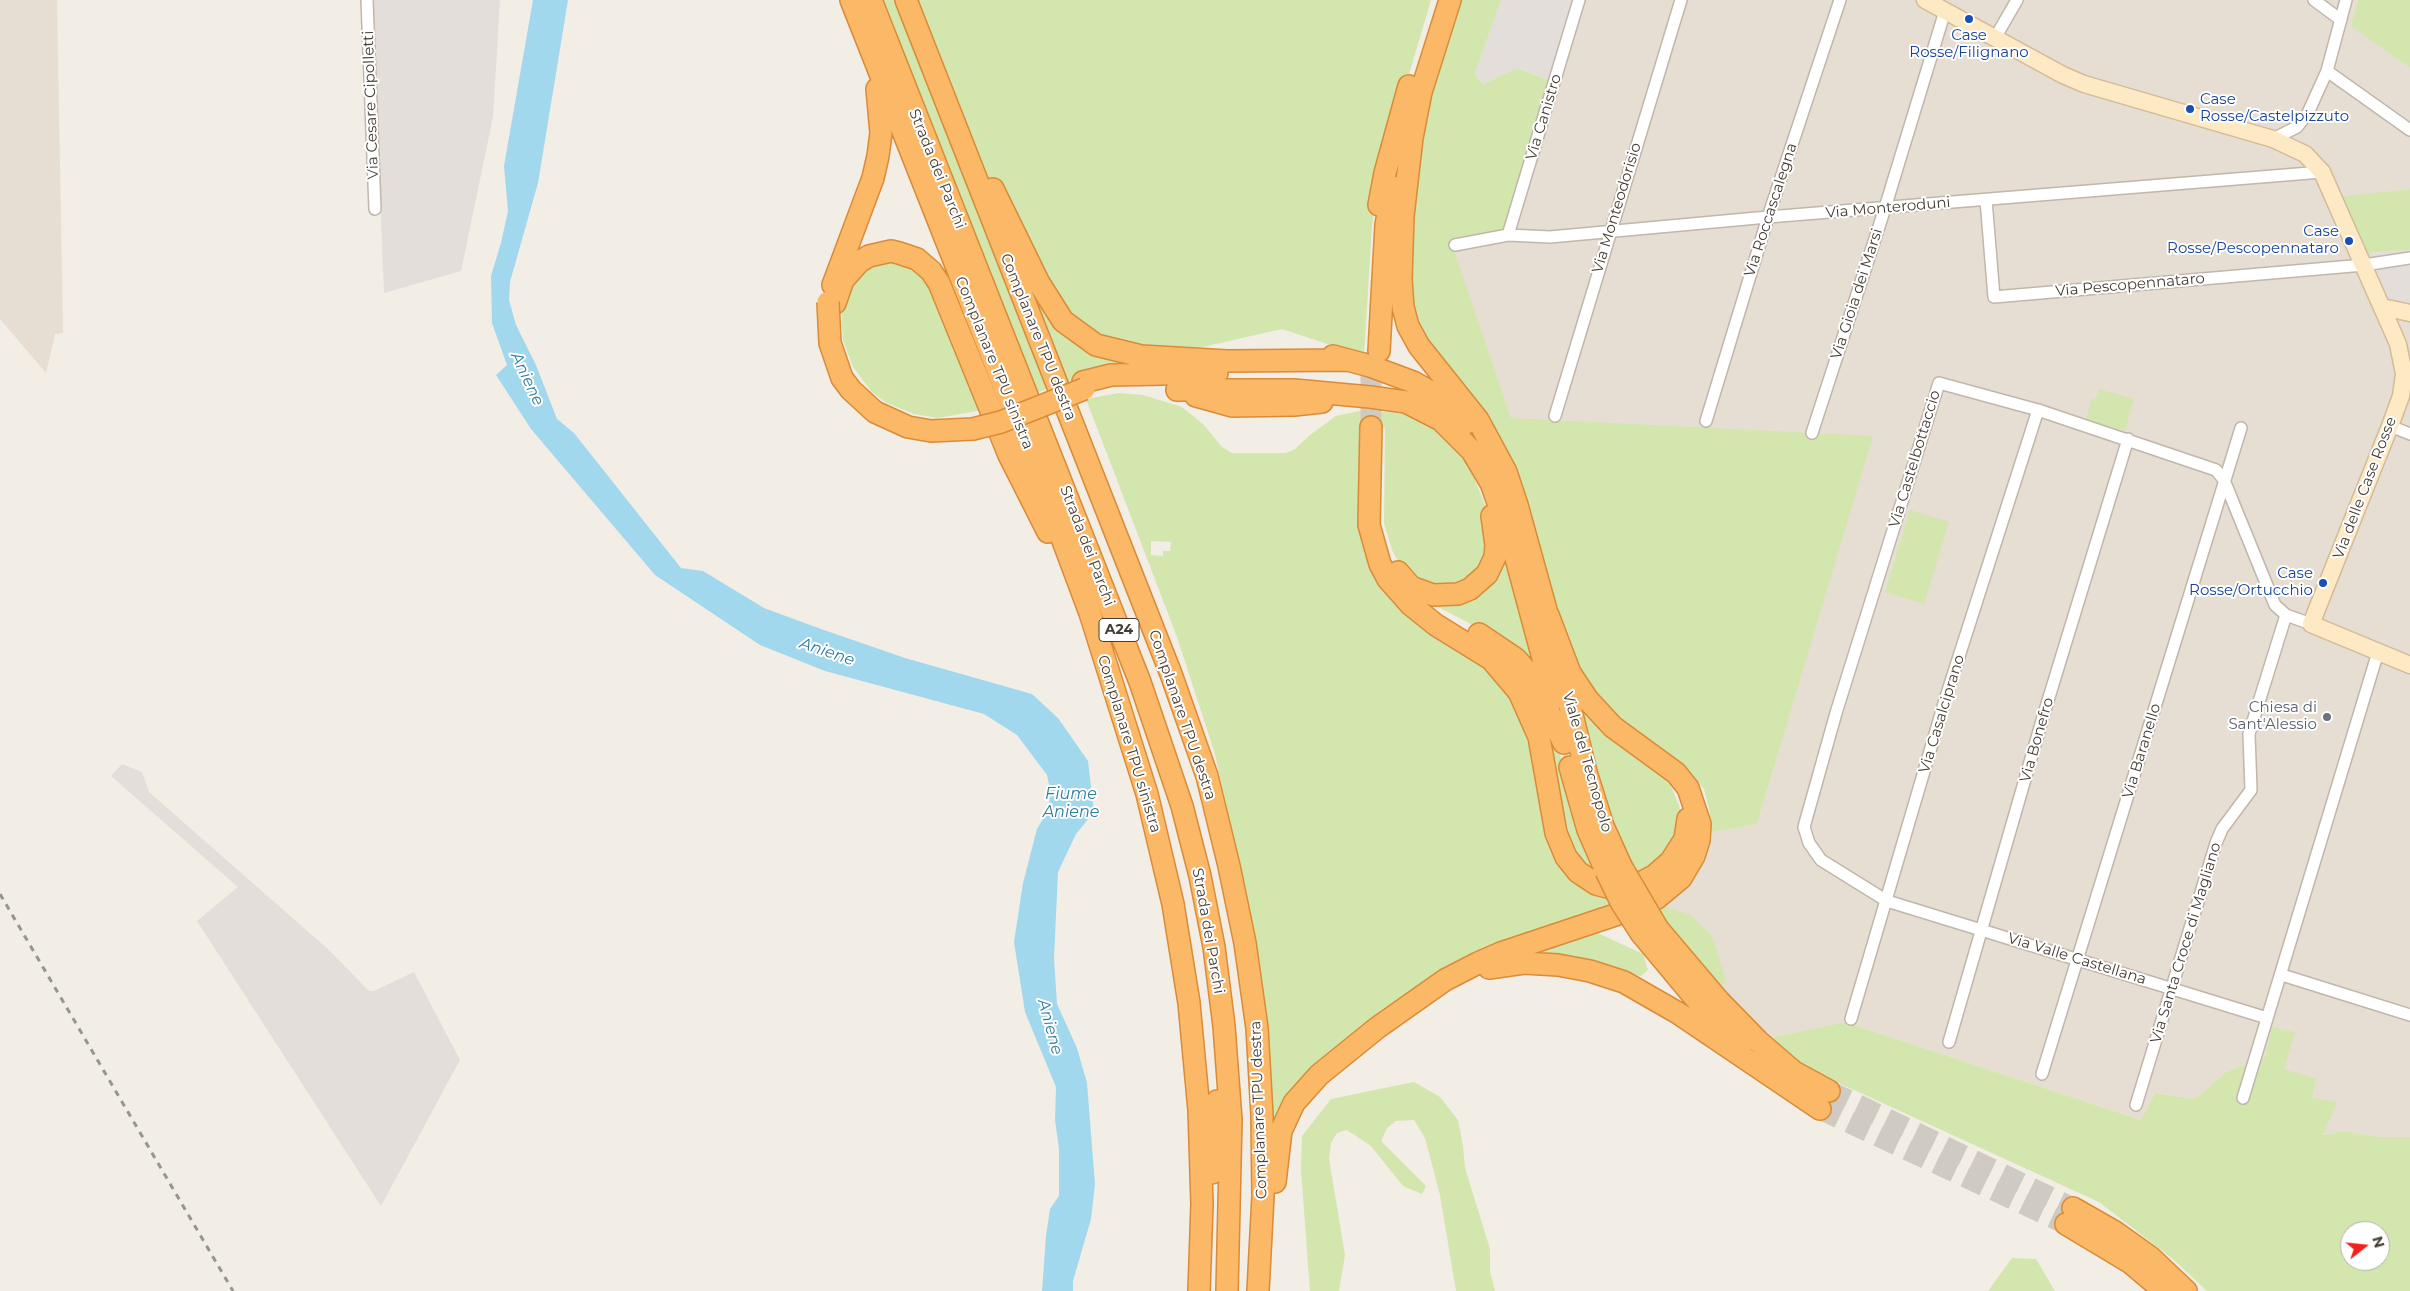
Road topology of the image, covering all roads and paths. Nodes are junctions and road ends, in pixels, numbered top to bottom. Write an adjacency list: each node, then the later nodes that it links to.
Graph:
1 (367, 0): 25 (street, Via Cesare Cipolletti)
2 (885, 0): 76 (highway, Strada dei Parchi / A24)
3 (906, 0): 17 (highway, Complanare TPU destra)
4 (1435, 0): 19 (highway)
5 (1450, 0): 19 (highway)
6 (1579, 0): 28 (street, Via Canistro)
7 (1681, 0): 27 (street, Via Monteodorisio)
8 (1840, 0): 26 (street, Via Roccascalegna)
9 (1925, 0): 14 (street, Via delle Case Rosse)
10 (2017, 0): 16 (street)
11 (2314, 0): 15 (street)
12 (2346, 0): 15 (street)
13 (859, 3): 32 (highway); 54 (highway, Complanare TPU sinistra); 61 (highway, Strada dei Parchi / A24)
14 (1945, 10): 16 (street, Via delle Case Rosse); 24 (street, Via Gioia dei Marsi)
15 (2341, 20): 18 (street)
16 (1995, 38): 21 (street, Via delle Case Rosse)
17 (932, 64): 35 (highway); 77 (highway, Complanare TPU destra)
18 (2327, 71): 20 (street); 21 (street)
19 (1421, 92): 46 (highway)
20 (2410, 130)
21 (2273, 138): 22 (street, Via delle Case Rosse)
22 (2322, 172): 23 (street, Via Monteroduni); 31 (street, Via delle Case Rosse)
23 (1986, 200): 24 (street, Via Monteroduni); 31 (street, Via Pescopennataro)
24 (1885, 208): 26 (street, Via Monteroduni); 42 (street, Via Gioia dei Marsi)
25 (375, 210)
26 (1768, 217): 27 (street, Via Monteroduni); 39 (street, Via Roccascalegna)
27 (1610, 231): 28 (street, Via Monteroduni); 38 (street, Via Monteodorisio)
28 (1508, 235): 29 (street, Via Monteroduni)
29 (1455, 245)
30 (2410, 258): 31 (street)
31 (2364, 265): 33 (street, Via delle Case Rosse)
32 (831, 302): 36 (highway, bridge); 54 (highway)
33 (2382, 307): 34 (street); 40 (street, Via delle Case Rosse)
34 (2410, 313)
35 (1400, 376): 36 (highway); 46 (highway)
36 (1083, 385): 45 (highway)
37 (2038, 410): 44 (street, Via Castelbottaccio); 58 (street, Via Casalciprano); 58 (street, Via Castelbottaccio)
38 (1555, 416)
39 (1706, 421)
40 (2390, 426): 43 (street); 51 (street, Via delle Case Rosse)
41 (2241, 428): 47 (street, Via Baranello)
42 (1812, 434)
43 (2410, 434)
44 (2128, 439): 47 (street, Via Castelbottaccio); 59 (street, Via Bonefro)
45 (1472, 452): 48 (highway); 55 (highway)
46 (1506, 472): 49 (highway, Viale del Tecnopolo)
47 (2224, 480): 50 (street); 62 (street, Via Baranello)
48 (1397, 590): 55 (highway); 56 (highway)
49 (1548, 615): 56 (highway); 57 (highway, Viale del Tecnopolo)
50 (2286, 615): 51 (street); 65 (street, Via Santa Croce di Magliano)
51 (2311, 624): 52 (street)
52 (2378, 652): 53 (street); 63 (street)
53 (2410, 665)
54 (1112, 683): 74 (highway, Complanare TPU sinistra)
55 (1564, 743): 57 (highway, Viale del Tecnopolo)
56 (1676, 773): 64 (highway)
57 (1613, 868): 60 (highway, Viale del Tecnopolo, bridge)
58 (1887, 901): 59 (street, Via Valle Castellana); 68 (street, Via Casalciprano)
59 (1983, 930): 62 (street, Via Valle Castellana); 69 (street, Via Bonefro)
60 (1650, 931): 71 (highway, Viale del Tecnopolo); 71 (highway, Viale del Tecnopolo)
61 (1214, 946): 74 (highway); 75 (highway, Strada dei Parchi / A24)
62 (2078, 961): 65 (street, Via Valle Castellana); 70 (street, Via Baranello)
63 (2282, 975): 66 (street); 67 (street)
64 (1445, 980): 71 (highway); 78 (highway)
65 (2173, 988): 67 (street, Via Valle Castellana); 73 (street, Via Santa Croce di Magliano)
66 (2410, 1015)
67 (2267, 1018): 72 (street)
68 (1851, 1019)
69 (1949, 1042)
70 (2042, 1074)
71 (1786, 1088)
72 (2243, 1098)
73 (2136, 1105)
74 (1199, 1291)
75 (1227, 1291)
76 (1238, 1291)
77 (1258, 1291)
78 (1266, 1291)
79 (2164, 1291): 80 (highway)
80 (2186, 1291)

